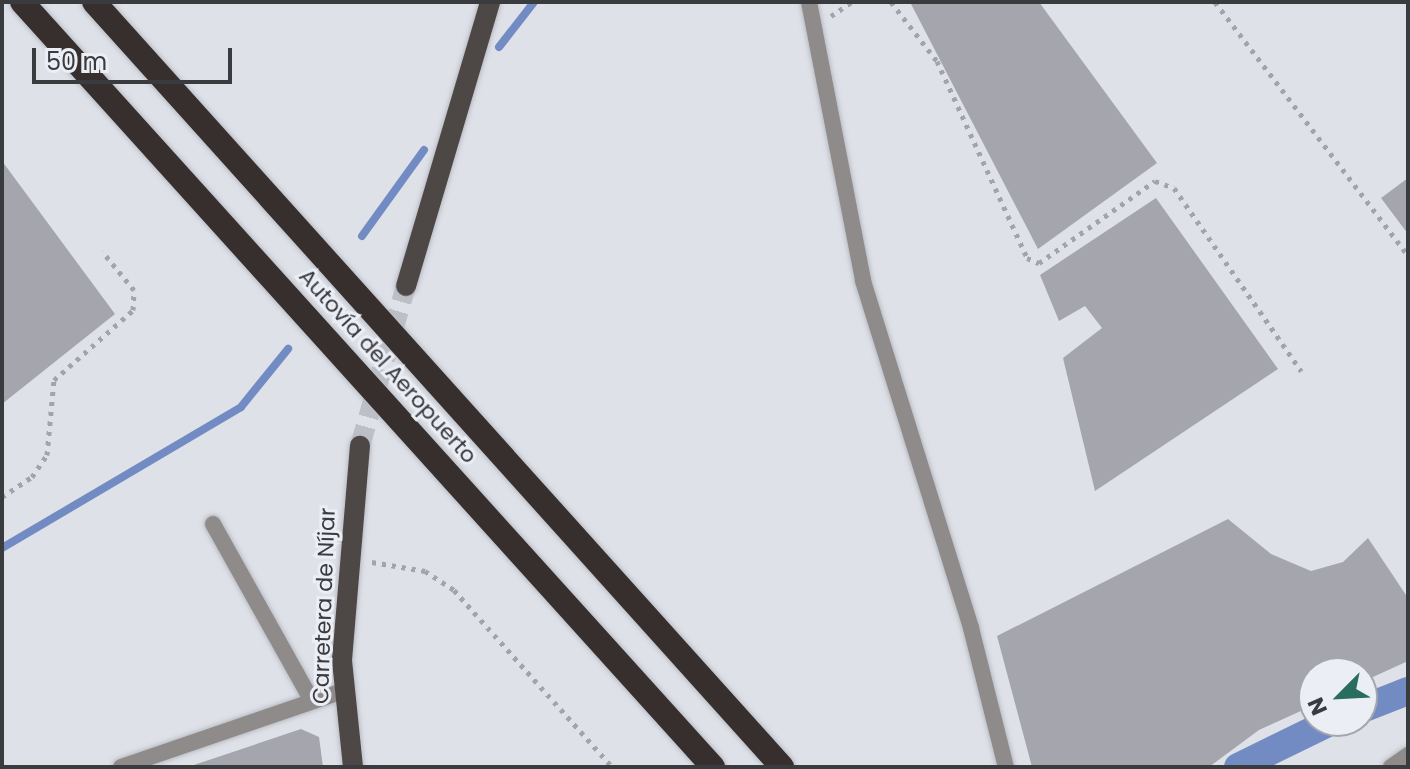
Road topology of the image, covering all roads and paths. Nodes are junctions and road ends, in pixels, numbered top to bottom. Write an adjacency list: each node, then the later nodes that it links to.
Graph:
1 (22, 2): 21 (highway, Autovía del Aeropuerto)
2 (94, 2): 22 (highway, Autovía del Aeropuerto)
3 (490, 2): 9 (main road)
4 (809, 2): 23 (street)
5 (891, 2): 10 (path)
6 (1215, 2): 8 (path)
7 (102, 251): 12 (path)
8 (1408, 255)
9 (406, 286)
10 (1301, 371)
11 (360, 446): 14 (main road, Carretera de Níjar)
12 (2, 497)
13 (213, 524): 16 (street)
14 (347, 561): 15 (main road, Carretera de Níjar); 20 (path)
15 (343, 691): 16 (street); 19 (main road, Carretera de Níjar)
16 (311, 699): 18 (street)
17 (1408, 755): 24 (street)
18 (121, 767)
19 (353, 767)
20 (612, 767)
21 (713, 767)
22 (782, 767)
23 (1006, 767)
24 (1391, 767)

